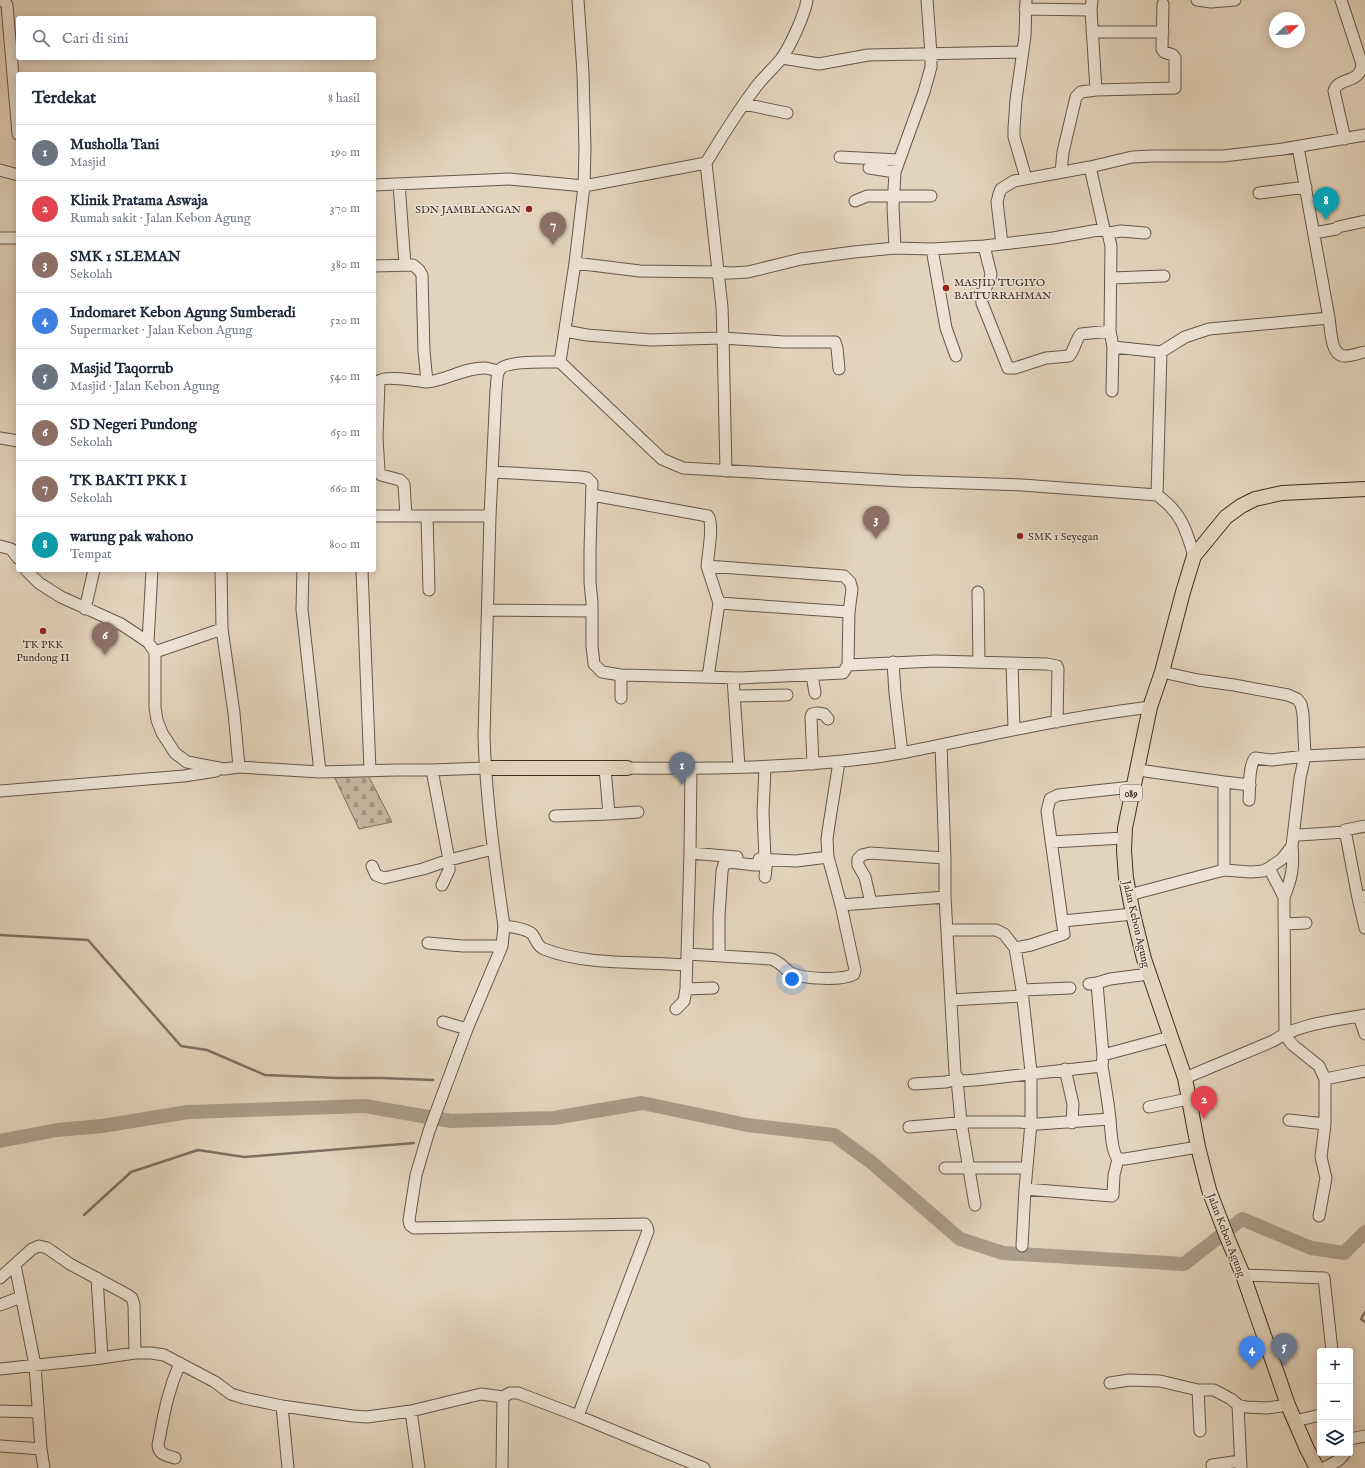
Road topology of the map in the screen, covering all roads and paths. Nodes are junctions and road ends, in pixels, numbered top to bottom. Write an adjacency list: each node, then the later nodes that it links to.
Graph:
1 (3, 0): 19 (street)
2 (578, 0): 36 (street)
3 (807, 0): 16 (street)
4 (927, 0): 15 (street)
5 (1196, 0): 8 (street)
6 (1235, 0): 8 (street)
7 (1341, 0): 22 (street)
8 (1211, 1)
9 (1164, 4): 13 (street)
10 (1026, 5): 11 (street); 14 (street)
11 (1091, 5): 12 (street)
12 (1092, 32): 13 (street); 17 (street)
13 (1163, 32): 17 (street)
14 (1023, 52): 15 (street); 33 (street)
15 (931, 54): 16 (street); 25 (street)
16 (782, 58): 18 (street)
17 (1096, 90): 31 (street)
18 (744, 104): 20 (street); 26 (street)
19 (16, 111)
20 (786, 113)
21 (1365, 135): 22 (street)
22 (1345, 139): 23 (street)
23 (1298, 147): 27 (street); 37 (street)
24 (840, 157): 25 (street)
25 (899, 160): 30 (street)
26 (706, 163): 36 (street); 57 (street)
27 (1090, 167): 31 (street); 45 (street)
28 (868, 168): 30 (street)
29 (0, 170): 32 (street)
30 (895, 172): 39 (street)
31 (1061, 172): 33 (street)
32 (16, 174)
33 (1026, 178): 50 (street)
34 (399, 184): 35 (street); 36 (street); 55 (street)
35 (376, 185)
36 (584, 186): 54 (street)
37 (1306, 187): 38 (street); 47 (street)
38 (1259, 193)
39 (894, 196): 40 (street); 41 (street); 52 (street)
40 (931, 196)
41 (855, 201)
42 (1365, 221): 44 (street)
43 (1365, 226): 44 (street)
44 (1336, 229): 47 (street)
45 (1106, 231): 46 (street); 50 (street); 59 (street)
46 (1145, 233)
47 (1314, 233): 60 (street)
48 (0, 238): 49 (street)
49 (16, 238)
50 (1002, 244): 51 (street)
51 (984, 246): 53 (street); 62 (street)
52 (895, 248): 53 (street); 57 (street)
53 (932, 248): 67 (street)
54 (575, 263): 57 (street); 61 (street)
55 (405, 264): 56 (street); 71 (street)
56 (376, 266)
57 (718, 272): 63 (street)
58 (1164, 276): 59 (street)
59 (1112, 278): 62 (street)
60 (1329, 318): 65 (street); 66 (street)
61 (565, 331): 63 (street); 68 (street)
62 (1110, 331): 64 (street)
63 (724, 338): 69 (street); 75 (street)
64 (1113, 347): 65 (street); 72 (street)
65 (1161, 352): 78 (street)
66 (1365, 352)
67 (956, 356)
68 (560, 362): 70 (street); 75 (street)
69 (839, 369)
70 (499, 371): 71 (street); 76 (street)
71 (428, 382): 81 (street)
72 (1112, 391)
73 (0, 438): 74 (street)
74 (16, 441)
75 (726, 471): 78 (street)
76 (493, 472): 79 (street); 83 (street)
77 (1365, 489): 86 (main road, Jalan Kebon Agung / 089)
78 (1157, 495): 86 (street)
79 (592, 496): 87 (street); 99 (street)
80 (376, 516): 81 (street)
81 (406, 516): 82 (street)
82 (427, 516): 83 (street); 94 (street)
83 (490, 516): 98 (street)
84 (0, 546): 85 (street)
85 (16, 552)
86 (1194, 556): 108 (main road, Jalan Kebon Agung / 089)
87 (707, 566): 96 (street); 100 (street)
88 (28, 572): 97 (street)
89 (94, 572): 97 (street)
90 (152, 572): 102 (street)
91 (221, 572): 101 (street)
92 (303, 572): 138 (street)
93 (362, 572): 135 (street)
94 (429, 590)
95 (978, 592): 104 (street)
96 (719, 603): 100 (street); 111 (street)
97 (86, 608): 102 (street)
98 (488, 610): 99 (street); 130 (street)
99 (592, 611): 109 (street)
100 (849, 612): 107 (street)
101 (222, 629): 103 (street); 127 (street)
102 (148, 642): 103 (street)
103 (155, 652): 134 (street)
104 (979, 661): 105 (street); 106 (street)
105 (894, 662): 107 (street); 122 (street)
106 (1012, 662): 119 (street); 120 (street)
107 (848, 665): 110 (street)
108 (1162, 672): 117 (main road, Jalan Kebon Agung / 089); 124 (street)
109 (621, 675): 111 (street); 116 (street)
110 (812, 675): 112 (street); 113 (street)
111 (708, 677): 112 (street)
112 (733, 678): 115 (street)
113 (815, 693)
114 (787, 695): 115 (street)
115 (734, 696): 128 (street)
116 (621, 698)
117 (1150, 706): 119 (street); 137 (main road, Jalan Kebon Agung / 089)
118 (828, 719): 126 (street)
119 (1057, 722): 120 (street)
120 (1014, 729): 121 (street)
121 (941, 745): 122 (street); 156 (street)
122 (902, 753): 125 (street)
123 (1365, 753): 124 (street)
124 (1305, 756): 140 (street); 152 (street)
125 (839, 762): 126 (street); 155 (street)
126 (813, 764): 129 (street)
127 (239, 767): 134 (street); 138 (street)
128 (739, 767): 129 (street); 133 (street)
129 (765, 767): 157 (street)
130 (485, 768): 131 (main road); 136 (street); 153 (street)
131 (605, 768): 132 (main road); 145 (street)
132 (627, 768): 133 (street)
133 (691, 768): 154 (street)
134 (224, 769): 142 (street)
135 (370, 770): 136 (street); 138 (street)
136 (432, 770): 158 (street)
137 (1138, 770): 139 (street); 141 (main road, Jalan Kebon Agung / 089)
138 (320, 772)
139 (1224, 782): 140 (street); 161 (street)
140 (1250, 785): 143 (street)
141 (1132, 787): 150 (main road, Jalan Kebon Agung / 089); 151 (street)
142 (0, 791)
143 (1249, 800)
144 (638, 812): 145 (street)
145 (609, 814): 146 (street)
146 (555, 816)
147 (1365, 826): 148 (street)
148 (1345, 832): 149 (street); 167 (street)
149 (1299, 835)
150 (1124, 838): 151 (street); 164 (main road, Jalan Kebon Agung / 089)
151 (1051, 842): 171 (street)
152 (1292, 846): 160 (street); 166 (street)
153 (493, 849): 158 (street); 174 (street)
154 (690, 853): 157 (street); 181 (street)
155 (828, 856): 157 (street); 169 (street)
156 (945, 858): 165 (street); 168 (street)
157 (766, 859): 162 (street); 180 (street)
158 (449, 860): 159 (street); 163 (street)
159 (372, 866)
160 (1269, 868): 161 (street); 166 (street)
161 (1224, 870): 164 (street)
162 (764, 877)
163 (442, 885)
164 (1129, 895): 170 (main road, Jalan Kebon Agung / 089)
165 (945, 897): 168 (street); 176 (street)
166 (1284, 897): 173 (street)
167 (1361, 897): 175 (street)
168 (871, 903): 169 (street)
169 (841, 905): 180 (street)
170 (1133, 914): 171 (street); 182 (main road, Jalan Kebon Agung / 089)
171 (1063, 921): 179 (street)
172 (1306, 923): 173 (street)
173 (1285, 924): 192 (street)
174 (504, 926): 178 (street); 181 (street)
175 (1365, 928)
176 (948, 930): 179 (street); 187 (street)
177 (428, 943): 178 (street)
178 (502, 946): 191 (street)
179 (1015, 948): 186 (street)
180 (719, 955): 181 (street)
181 (686, 959): 185 (street)
182 (1149, 974): 194 (main road, Jalan Kebon Agung / 089); 195 (street)
183 (713, 988): 185 (street)
184 (1070, 988): 186 (street)
185 (686, 989): 188 (street)
186 (1022, 993): 187 (street); 198 (street)
187 (951, 1000): 200 (street)
188 (676, 1009)
189 (1362, 1016): 192 (street); 193 (street)
190 (443, 1022): 191 (street)
191 (467, 1029): 242 (street)
192 (1285, 1033): 199 (street); 201 (street)
193 (1365, 1034)
194 (1170, 1037): 195 (street); 199 (main road, Jalan Kebon Agung / 089)
195 (1102, 1060): 196 (street); 205 (street)
196 (1065, 1069): 198 (street); 208 (street)
197 (1365, 1071): 201 (street)
198 (1031, 1072): 200 (street); 209 (street)
199 (1185, 1078): 203 (main road, Jalan Kebon Agung / 089)
200 (958, 1079): 202 (street); 207 (street)
201 (1325, 1079): 210 (street)
202 (914, 1084)
203 (1188, 1099): 204 (street); 212 (main road, Jalan Kebon Agung / 089)
204 (1150, 1106)
205 (1110, 1119): 208 (street); 213 (street)
206 (1289, 1120): 210 (street)
207 (961, 1122): 209 (street); 211 (street); 215 (street)
208 (1072, 1122): 209 (street)
209 (1031, 1123): 216 (street)
210 (1325, 1124): 219 (street)
211 (909, 1127)
212 (1198, 1146): 213 (street); 222 (main road, Jalan Kebon Agung / 089)
213 (1118, 1159): 217 (street)
214 (945, 1168): 215 (street)
215 (969, 1168): 216 (street); 218 (street)
216 (1026, 1168): 217 (street)
217 (1025, 1189): 220 (street)
218 (975, 1205)
219 (1319, 1216)
220 (1022, 1246)
221 (14, 1265): 223 (street); 224 (street); 225 (street)
222 (1243, 1275): 227 (street); 237 (main road, Jalan Kebon Agung / 089)
223 (0, 1278)
224 (97, 1278): 228 (street); 229 (street)
225 (21, 1297): 226 (street); 231 (street)
226 (0, 1306)
227 (1332, 1348)
228 (135, 1353): 229 (street); 230 (street)
229 (102, 1358): 231 (street)
230 (180, 1364): 238 (street); 251 (street)
231 (35, 1365): 232 (street); 241 (street)
232 (0, 1369)
233 (1110, 1383): 234 (street)
234 (1198, 1390): 236 (street); 245 (street)
235 (503, 1397): 240 (street); 242 (street); 257 (street)
236 (1238, 1405): 237 (street); 253 (street)
237 (1288, 1405): 244 (main road, Jalan Kebon Agung / 089)
238 (282, 1406): 240 (street); 255 (street)
239 (0, 1411): 241 (street)
240 (411, 1411): 256 (street)
241 (38, 1412): 249 (street)
242 (578, 1416): 258 (street)
243 (1317, 1416): 244 (street)
244 (1295, 1421): 259 (main road, Jalan Kebon Agung / 089)
245 (1200, 1431)
246 (1365, 1436): 247 (street)
247 (1353, 1438)
248 (0, 1446): 249 (street)
249 (41, 1449): 254 (street)
250 (1342, 1456): 260 (street)
251 (175, 1458)
252 (1212, 1465): 253 (street)
253 (1240, 1465)
254 (44, 1468)
255 (288, 1468)
256 (419, 1468)
257 (502, 1468)
258 (704, 1468)
259 (1317, 1468)
260 (1324, 1468)

